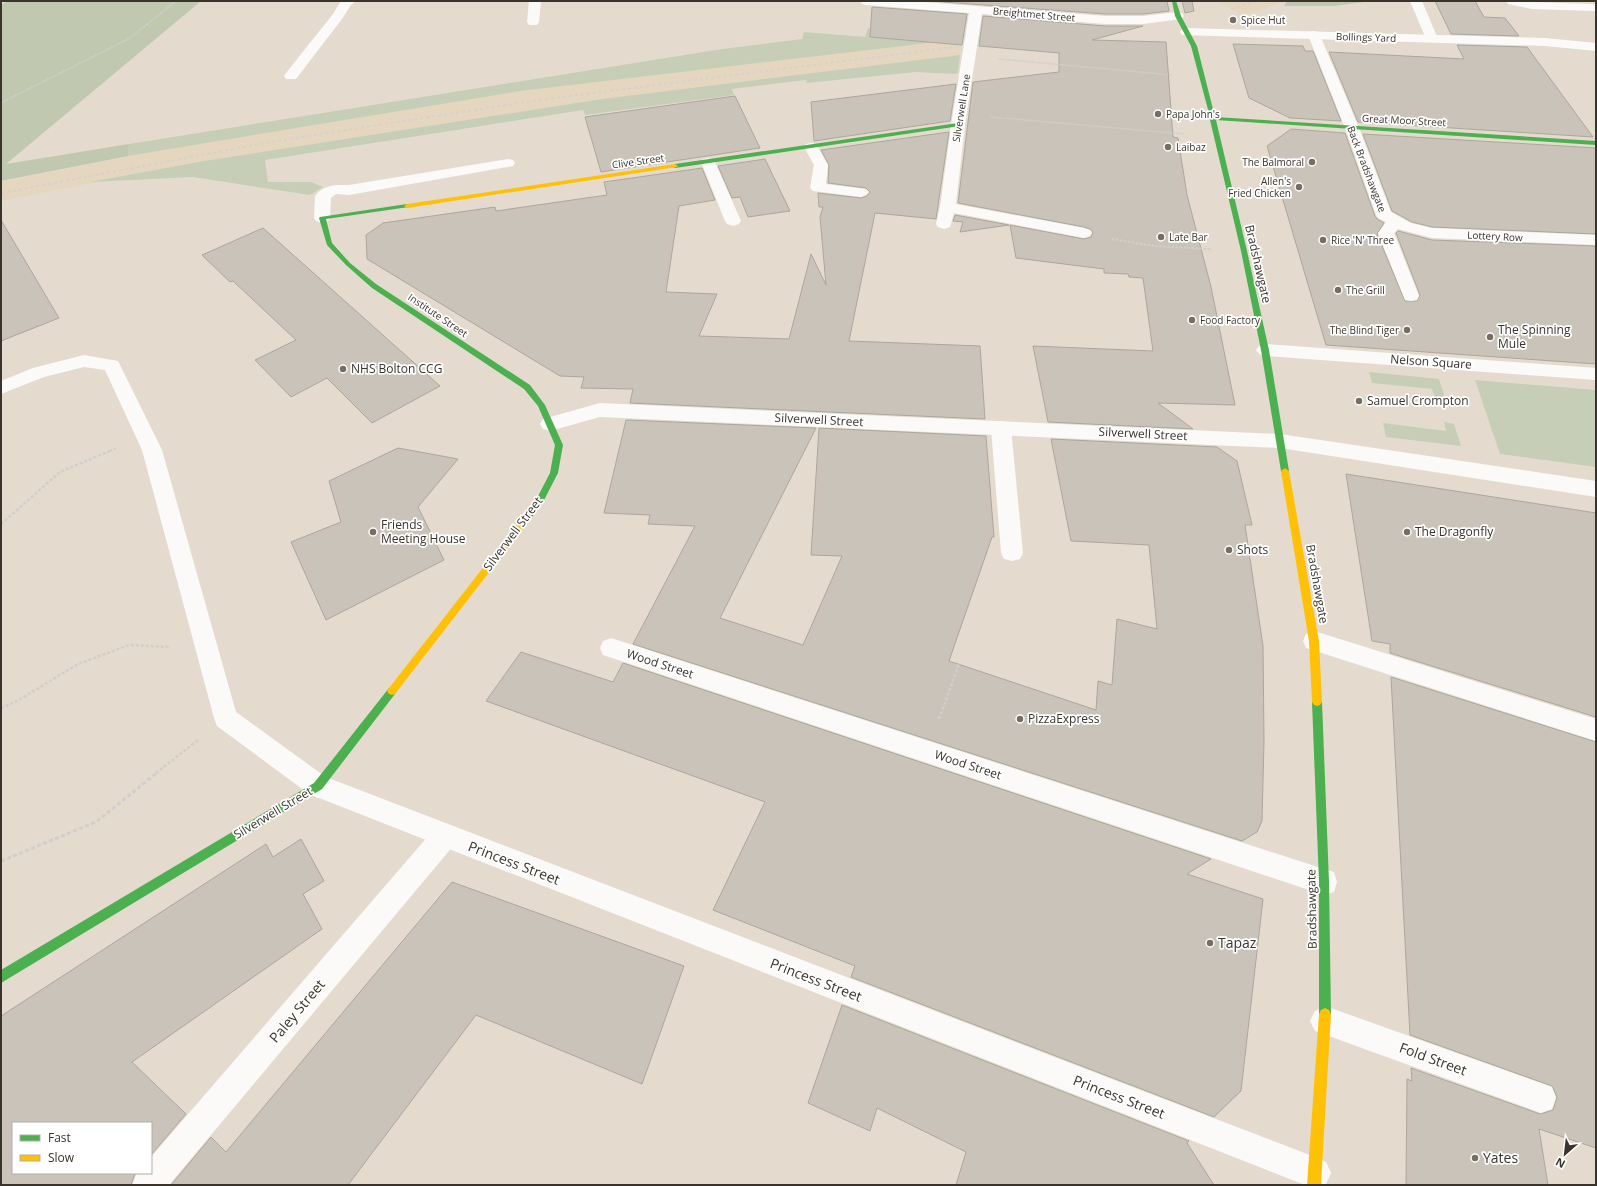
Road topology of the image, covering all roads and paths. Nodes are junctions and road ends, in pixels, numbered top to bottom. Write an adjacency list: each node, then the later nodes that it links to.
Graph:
1 (176, 1): 20 (path)
2 (535, 1): 12 (street)
3 (866, 1): 8 (street, Breightmet Street)
4 (1174, 1): 11 (main road, Bradshawgate)
5 (1416, 1): 15 (street)
6 (1512, 1): 9 (street)
7 (347, 2): 18 (street)
8 (882, 2): 10 (street, Breightmet Street)
9 (1593, 6)
10 (976, 10): 11 (street, Breightmet Street); 17 (street, Silverwell Lane)
11 (1178, 16): 13 (main road, Bradshawgate)
12 (533, 22)
13 (1186, 32): 14 (street, Bollings Yard); 19 (main road, Bradshawgate)
14 (1314, 35): 15 (street, Bollings Yard); 23 (street, Back Bradshawgate)
15 (1432, 39): 16 (street, Bollings Yard)
16 (1596, 47)
17 (969, 56): 19 (path); 22 (street, Silverwell Lane)
18 (291, 76)
19 (1205, 86): 21 (main road, Bradshawgate)
20 (1, 103)
21 (1211, 118): 23 (main road, Great Moor Street); 26 (main road, Bradshawgate)
22 (959, 120): 25 (main road, Clive Street); 26 (path); 30 (street, Silverwell Lane)
23 (1352, 128): 24 (main road, Great Moor Street); 33 (street, Back Bradshawgate)
24 (1596, 143)
25 (811, 147): 27 (main road, Clive Street); 29 (street)
26 (1220, 150): 37 (main road, Bradshawgate)
27 (708, 162): 31 (main road, Clive Street); 32 (street)
28 (508, 163): 31 (street)
29 (861, 192)
30 (948, 206): 34 (street, Silverwell Lane); 35 (street)
31 (322, 218): 42 (main road, Institute Street)
32 (733, 220)
33 (1395, 222): 36 (street, Lottery Row); 38 (street, Back Bradshawgate)
34 (944, 224)
35 (1084, 233): 37 (path)
36 (1596, 240)
37 (1244, 251): 39 (main road, Bradshawgate)
38 (1411, 296)
39 (1265, 350): 40 (street, Nelson Square); 45 (main road, Bradshawgate)
40 (1596, 374)
41 (1, 388): 44 (street)
42 (550, 424): 43 (street, Silverwell Street); 57 (main road, Silverwell Street)
43 (1001, 428): 45 (street, Silverwell Street); 48 (street)
44 (146, 437): 47 (path); 50 (street)
45 (1280, 441): 46 (street); 49 (main road, Bradshawgate)
46 (1596, 490)
47 (1, 524)
48 (1012, 553)
49 (1314, 640): 55 (street); 60 (main road, Bradshawgate)
50 (206, 646): 53 (path); 54 (street)
51 (611, 648): 56 (street, Wood Street)
52 (958, 664): 56 (path)
53 (1, 708)
54 (226, 718): 57 (street, Princess Street); 59 (path)
55 (1596, 730)
56 (928, 752): 60 (street, Wood Street)
57 (318, 786): 58 (street, Princess Street); 61 (main road, Silverwell Street)
58 (445, 836): 64 (street, Princess Street); 65 (street, Paley Street)
59 (1, 861)
60 (1324, 882): 62 (main road, Bradshawgate)
61 (1, 977)
62 (1325, 1021): 63 (street, Fold Street); 64 (main road, Bradshawgate)
63 (1541, 1098)
64 (1315, 1179)
65 (148, 1185)

